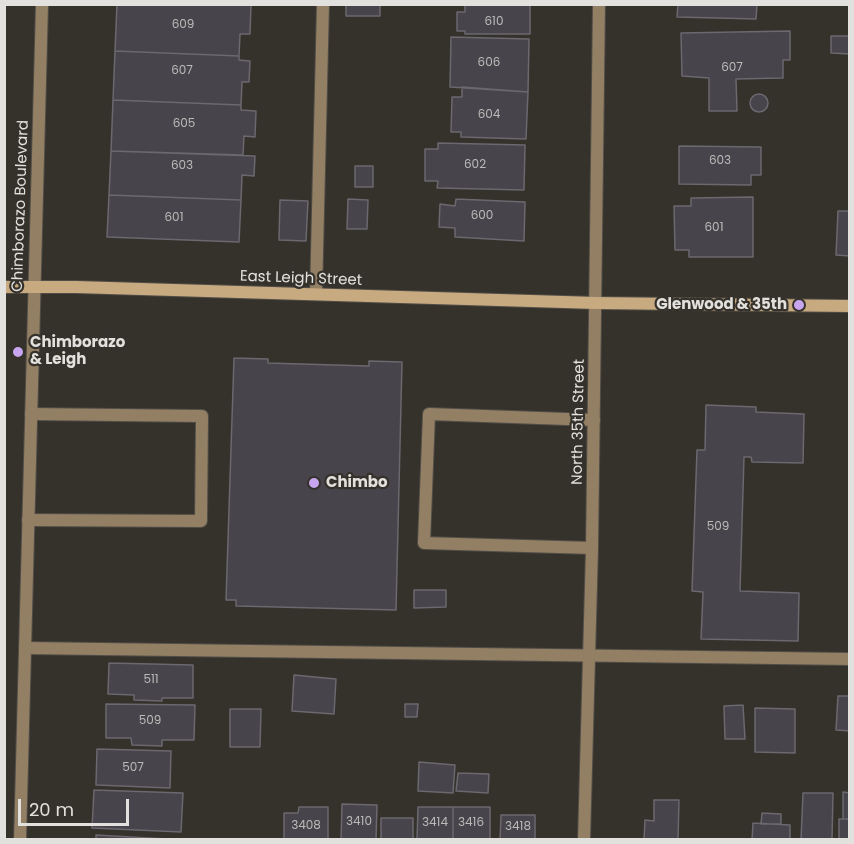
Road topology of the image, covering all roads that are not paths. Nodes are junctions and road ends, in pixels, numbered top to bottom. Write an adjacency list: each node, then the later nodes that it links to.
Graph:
1 (42, 4): 5 (street, Chimborazo Boulevard)
2 (323, 4): 6 (street)
3 (599, 4): 7 (street, North 35th Street)
4 (4, 287): 5 (street, East Leigh Street)
5 (34, 287): 6 (street, East Leigh Street); 9 (street, Chimborazo Boulevard)
6 (316, 294): 7 (street, East Leigh Street)
7 (596, 303): 8 (street, East Leigh Street); 10 (street, North 35th Street)
8 (849, 306)
9 (31, 414): 11 (street, Chimborazo Boulevard); 11 (street)
10 (594, 420): 12 (street, North 35th Street); 12 (street)
11 (28, 520): 13 (street, Chimborazo Boulevard)
12 (592, 548): 14 (street, North 35th Street)
13 (25, 648): 14 (street); 16 (street, Chimborazo Boulevard)
14 (590, 656): 15 (street); 17 (street, North 35th Street)
15 (849, 659)
16 (20, 840)
17 (584, 840)

